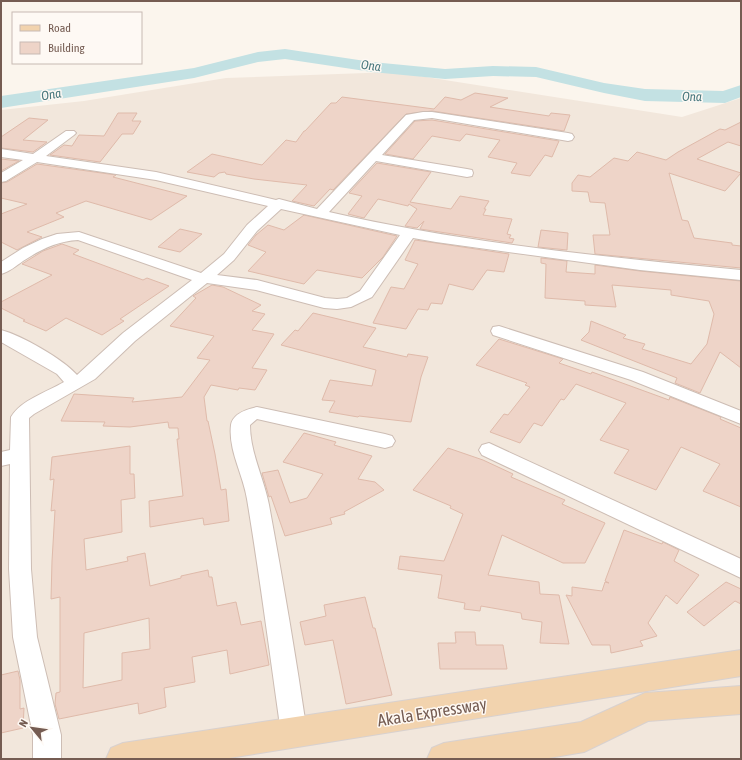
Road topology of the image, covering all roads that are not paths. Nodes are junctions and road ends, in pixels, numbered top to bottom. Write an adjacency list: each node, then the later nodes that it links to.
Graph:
1 (70, 133): 5 (street)
2 (568, 137): 4 (street)
3 (1, 154): 5 (street)
4 (374, 157): 6 (street); 9 (street)
5 (35, 158): 7 (street); 8 (street)
6 (467, 174)
7 (1, 178)
8 (279, 204): 9 (street); 13 (street)
9 (321, 214): 10 (street)
10 (409, 233): 12 (street); 13 (street)
11 (1, 269): 13 (street)
12 (741, 275)
13 (202, 278): 16 (street)
14 (499, 331): 17 (street)
15 (1, 335): 16 (street)
16 (75, 384): 20 (street)
17 (741, 418)
18 (385, 441): 24 (street)
19 (489, 450): 21 (street)
20 (11, 456): 25 (street)
21 (741, 569)
22 (741, 663): 24 (main road, Akala Expressway)
23 (741, 700): 27 (main road)
24 (294, 733): 26 (main road, Akala Expressway)
25 (47, 759)
26 (123, 759)
27 (444, 759)

